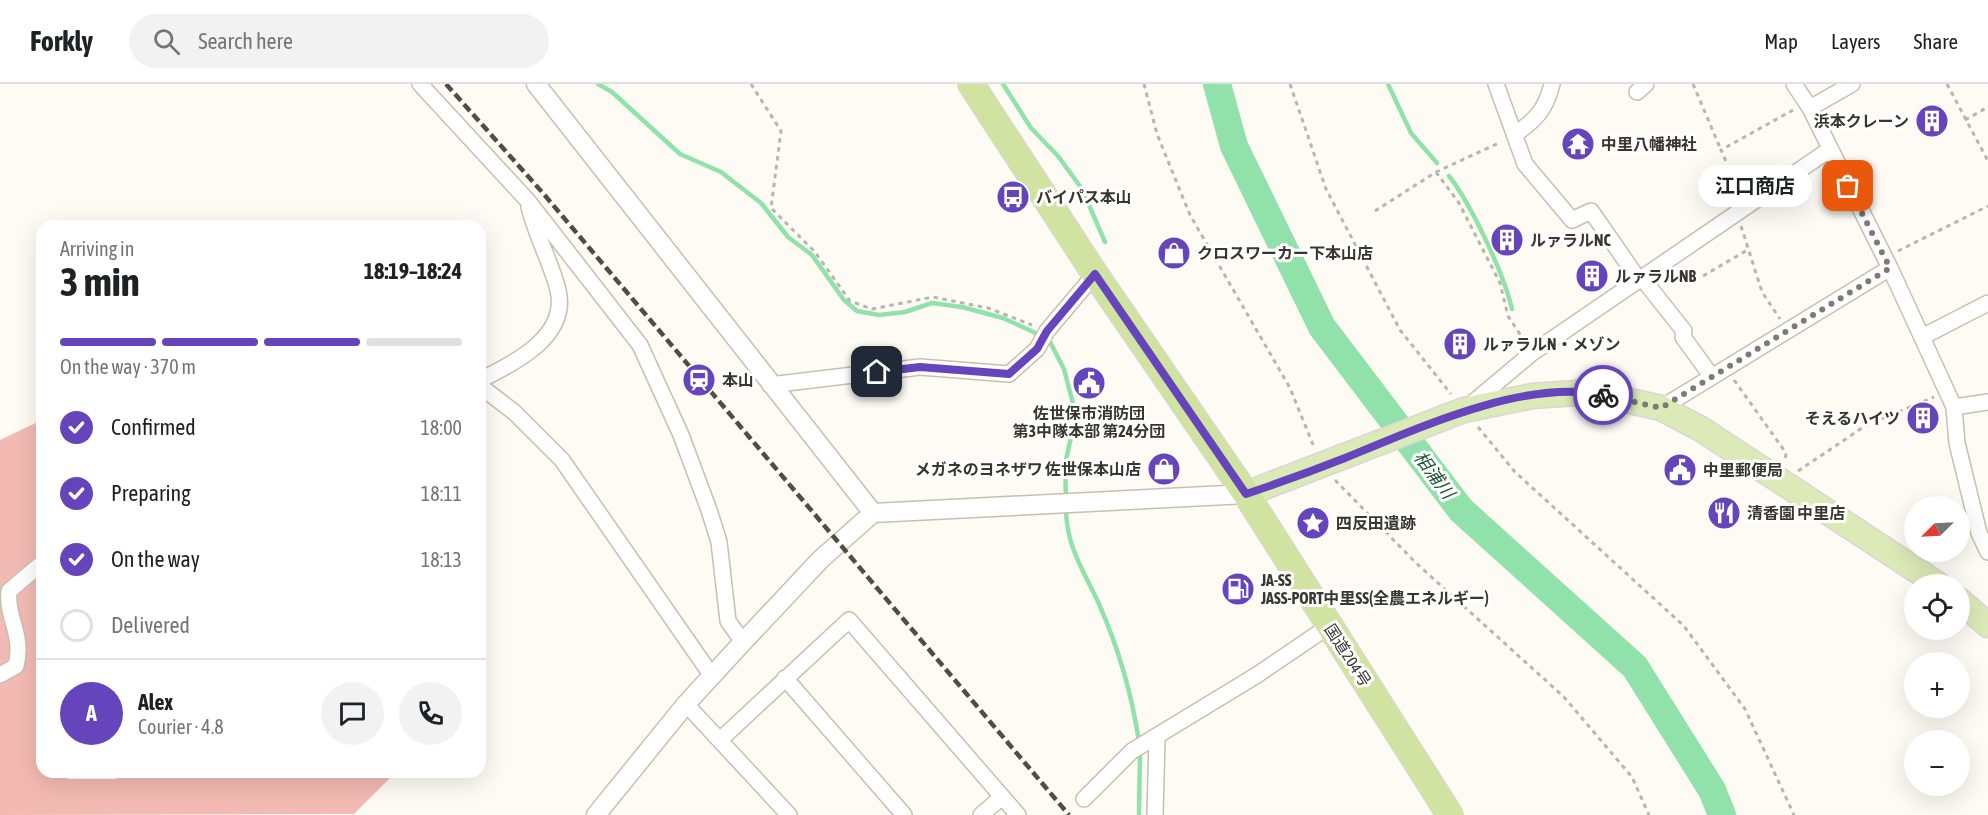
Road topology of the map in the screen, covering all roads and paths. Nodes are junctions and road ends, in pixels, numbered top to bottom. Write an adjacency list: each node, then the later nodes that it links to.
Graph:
1 (420, 84): 21 (street)
2 (536, 84): 37 (street)
3 (751, 84): 31 (path)
4 (971, 84): 27 (highway, 国道204号)
5 (1143, 84): 44 (path)
6 (1290, 84): 43 (path)
7 (1496, 84): 16 (street)
8 (1552, 84): 16 (street)
9 (1693, 84): 17 (path)
10 (1794, 84): 13 (street)
11 (1852, 84): 13 (street)
12 (1947, 84): 15 (path)
13 (1808, 105): 17 (path); 18 (street)
14 (1988, 107): 15 (path)
15 (1965, 120): 19 (path)
16 (1515, 134): 20 (path); 29 (street)
17 (1721, 150): 23 (path)
18 (1829, 150): 23 (street); 26 (street)
19 (1988, 161)
20 (1436, 172): 24 (path); 34 (path)
21 (528, 201): 36 (street); 54 (street)
22 (1988, 206): 26 (path)
23 (1741, 210): 25 (path); 29 (street)
24 (1375, 211)
25 (1749, 249): 28 (path); 32 (path)
26 (1887, 263): 32 (street); 33 (street)
27 (1095, 274): 31 (street); 46 (highway, 国道204号)
28 (1703, 276)
29 (1640, 279): 34 (street); 35 (street)
30 (1988, 303): 33 (street)
31 (1047, 331): 37 (street)
32 (1787, 331): 35 (street)
33 (1922, 337): 39 (street)
34 (1532, 353): 43 (street)
35 (1719, 372): 42 (street); 45 (path)
36 (486, 377)
37 (771, 385): 47 (street)
38 (486, 391): 56 (street)
39 (1947, 392): 41 (street); 45 (path)
40 (1988, 402): 41 (street)
41 (1954, 407): 48 (street)
42 (1661, 408): 43 (main road); 45 (main road)
43 (1464, 410): 44 (main road); 71 (path)
44 (1322, 467): 46 (main road); 70 (path)
45 (1782, 482): 50 (main road)
46 (1246, 494): 47 (street); 53 (highway, 国道204号)
47 (873, 513): 54 (street)
48 (1988, 552)
49 (36, 568): 55 (street)
50 (1922, 574)
51 (1970, 609): 52 (main road)
52 (1988, 625)
53 (1329, 626): 60 (street); 69 (highway, 国道204号)
54 (743, 642): 56 (street)
55 (0, 675)
56 (712, 676): 58 (street)
57 (785, 678): 59 (street); 61 (street); 65 (street)
58 (686, 704): 59 (street); 63 (street)
59 (721, 738): 64 (street)
60 (1157, 738): 62 (street); 68 (street)
61 (1002, 797): 66 (street); 67 (street)
62 (1084, 799)
63 (596, 815)
64 (789, 815)
65 (904, 815)
66 (981, 815)
67 (1018, 815)
68 (1155, 815)
69 (1450, 815)
70 (1648, 815)
71 (1794, 815)

